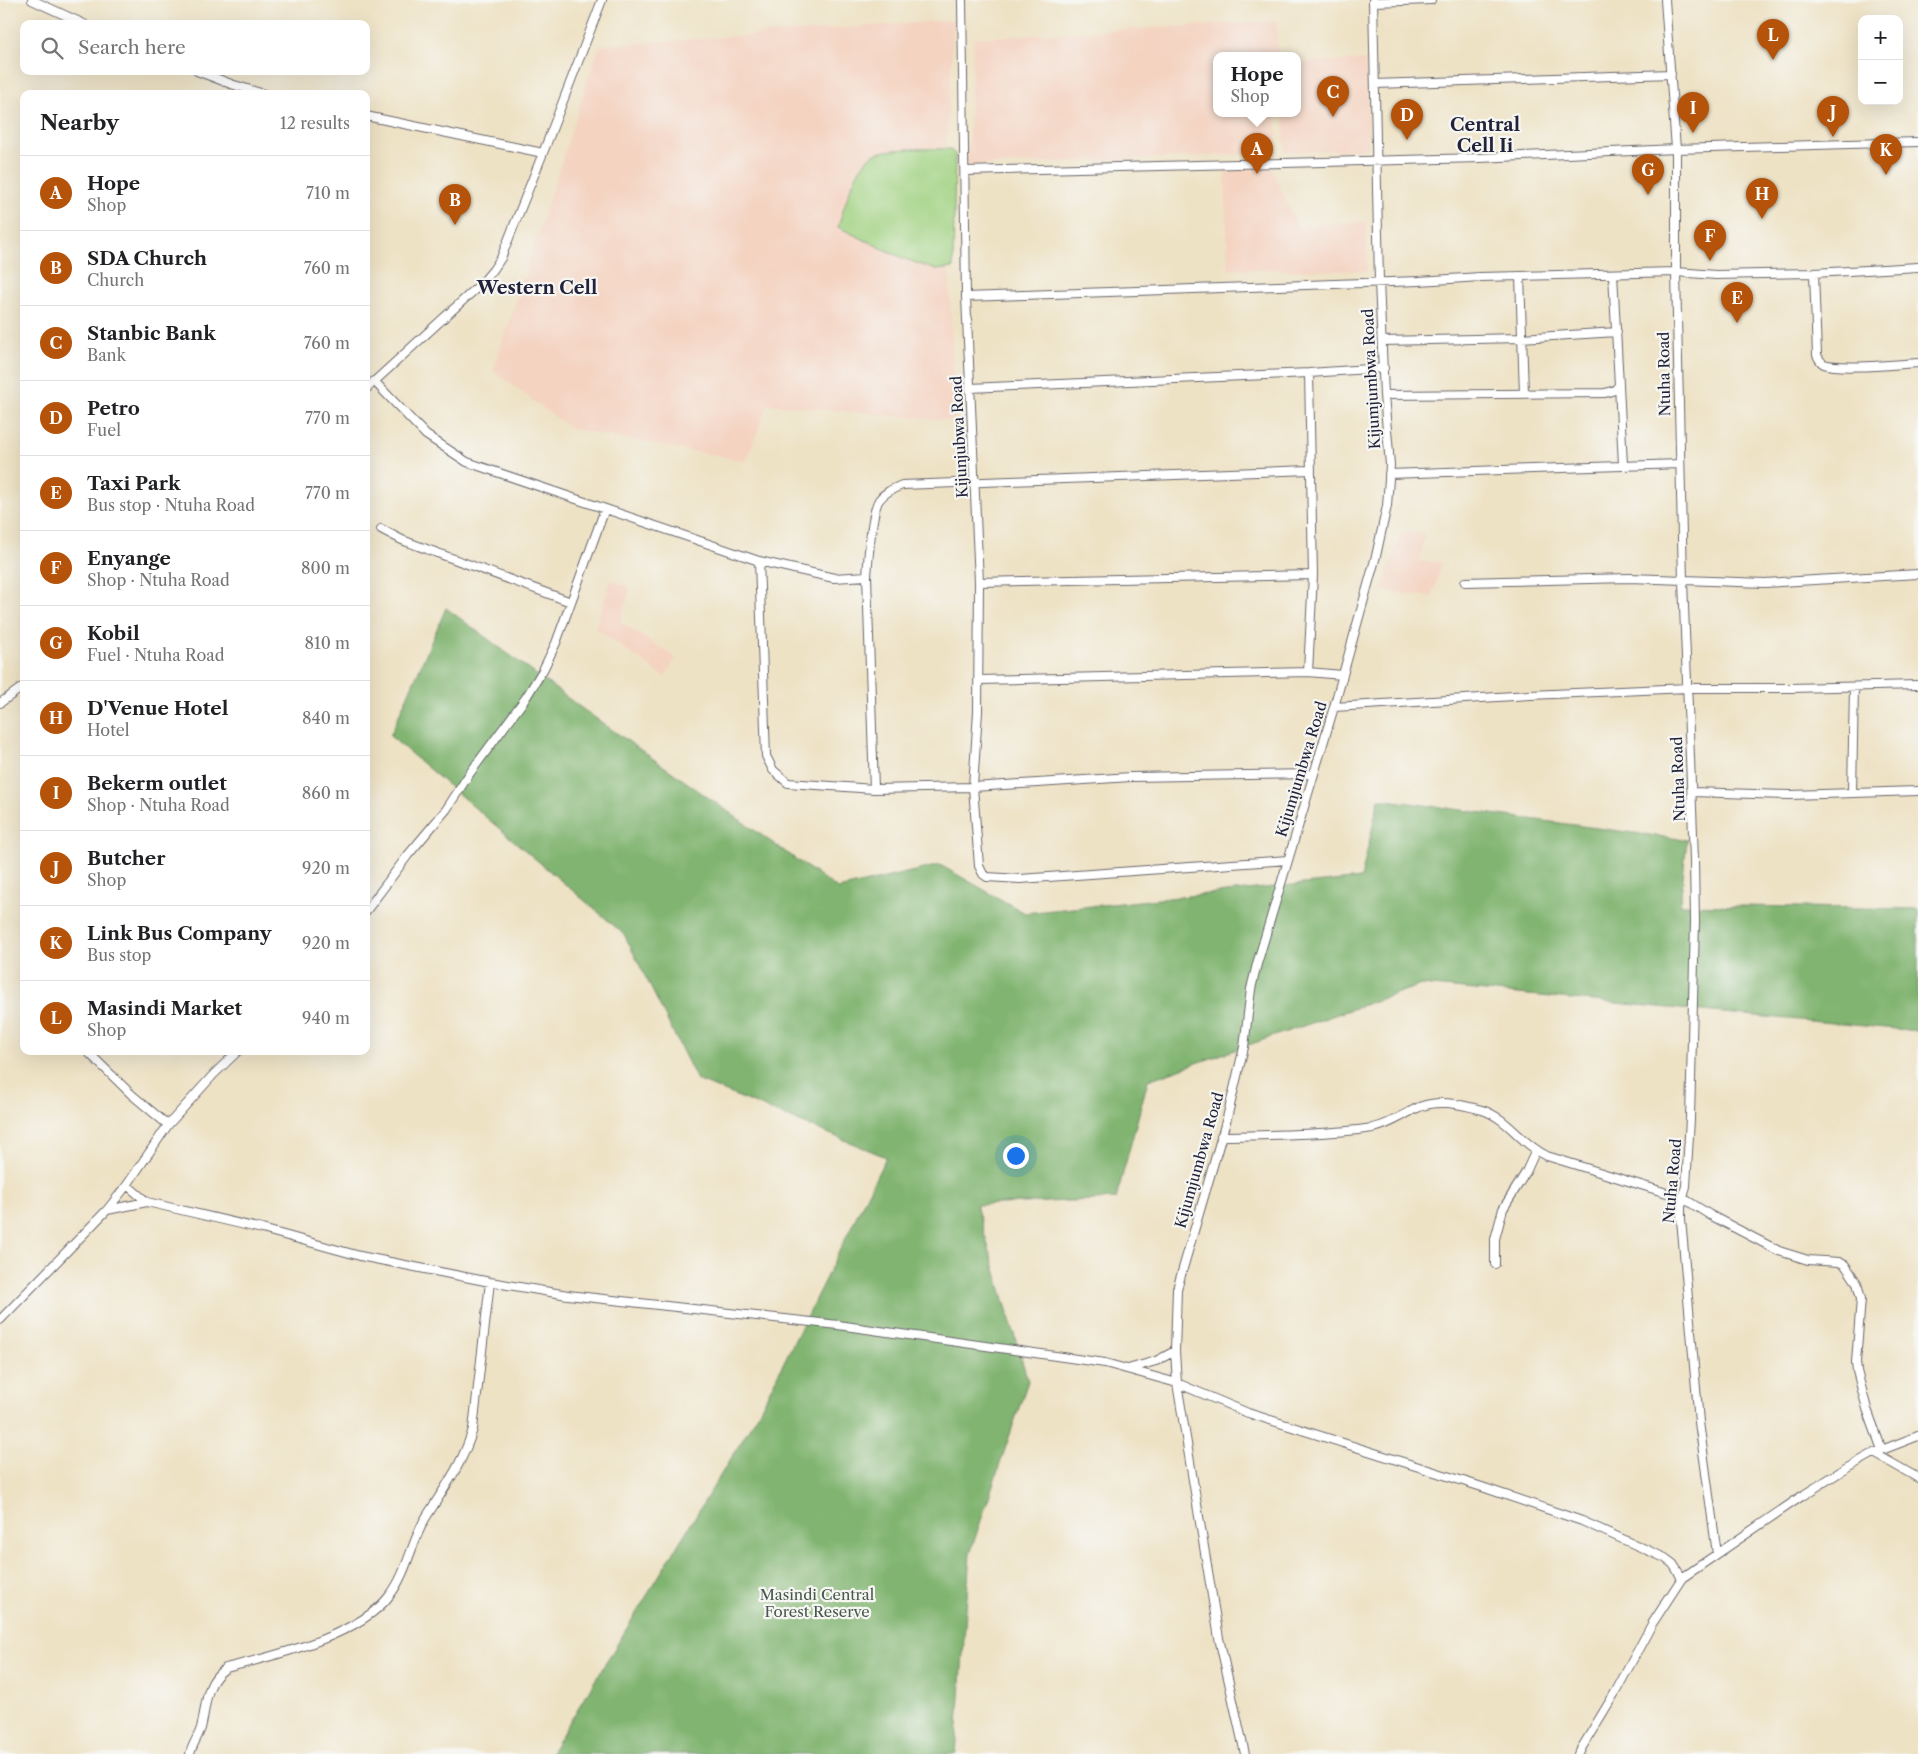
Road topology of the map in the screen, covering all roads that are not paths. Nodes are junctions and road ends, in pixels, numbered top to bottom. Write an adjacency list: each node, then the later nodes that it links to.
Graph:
1 (33, 0): 7 (street)
2 (602, 0): 15 (street)
3 (962, 0): 17 (street, Kijunjubwa Road)
4 (1432, 0): 6 (street)
5 (1666, 0): 8 (street, Ntuha Road)
6 (1373, 1): 10 (street, Kijumjumbwa Road)
7 (76, 20)
8 (1671, 74): 10 (street); 14 (street, Ntuha Road)
9 (207, 75): 11 (street)
10 (1375, 84): 16 (street, Kijumjumbwa Road)
11 (251, 90)
12 (370, 117): 15 (street)
13 (1918, 142): 14 (street)
14 (1676, 149): 16 (street); 19 (street, Ntuha Road)
15 (543, 153): 31 (street)
16 (1377, 160): 17 (street); 23 (street, Kijumjumbwa Road)
17 (965, 171): 24 (street, Kijunjubwa Road)
18 (1918, 267): 20 (street)
19 (1676, 272): 20 (street); 21 (street); 37 (street, Ntuha Road)
20 (1814, 273): 28 (street)
21 (1613, 274): 22 (street); 25 (street)
22 (1520, 276): 23 (street); 26 (street)
23 (1380, 281): 24 (street); 27 (street, Kijumjumbwa Road)
24 (966, 297): 34 (street, Kijunjubwa Road)
25 (1617, 332): 26 (street); 32 (street)
26 (1521, 338): 27 (street); 35 (street)
27 (1383, 341): 29 (street, Kijumjumbwa Road)
28 (1918, 364)
29 (1384, 368): 30 (street); 36 (street, Kijumjumbwa Road)
30 (1309, 373): 34 (street); 39 (street)
31 (374, 382): 33 (street); 42 (street)
32 (1619, 385): 35 (street); 38 (street)
33 (370, 386)
34 (970, 388): 41 (street, Kijunjubwa Road)
35 (1524, 394): 36 (street)
36 (1384, 395): 40 (street, Kijumjumbwa Road)
37 (1680, 464): 38 (street); 48 (street, Ntuha Road)
38 (1623, 465): 40 (street)
39 (1310, 470): 41 (street); 45 (street)
40 (1389, 474): 53 (street, Kijumjumbwa Road)
41 (975, 482): 47 (street); 49 (street, Kijunjubwa Road)
42 (605, 509): 44 (street); 51 (street)
43 (381, 529): 51 (street)
44 (759, 561): 47 (street); 63 (street)
45 (1313, 574): 49 (street); 52 (street)
46 (1918, 574): 48 (street)
47 (867, 576): 63 (street)
48 (1683, 581): 50 (street); 57 (street, Ntuha Road)
49 (979, 582): 54 (street, Kijunjubwa Road)
50 (1465, 582)
51 (571, 602): 68 (street)
52 (1308, 672): 53 (street); 54 (street)
53 (1342, 676): 60 (street, Kijumjumbwa Road)
54 (978, 680): 62 (street, Kijunjubwa Road)
55 (1918, 685): 56 (street)
56 (1854, 687): 57 (street); 66 (street)
57 (1688, 688): 60 (street); 65 (street, Ntuha Road)
58 (20, 689): 59 (street)
59 (0, 703)
60 (1334, 707): 61 (street, Kijumjumbwa Road)
61 (1313, 774): 62 (street); 67 (street, Kijumjumbwa Road)
62 (973, 787): 63 (street); 67 (street, Kijunjubwa Road)
63 (874, 789)
64 (1918, 791): 66 (street)
65 (1692, 792): 66 (street); 75 (street, Ntuha Road)
66 (1852, 793)
67 (1288, 860): 72 (street, Kijumjumbwa Road)
68 (370, 906)
69 (91, 1055): 71 (street)
70 (234, 1055): 71 (street)
71 (168, 1125): 74 (street)
72 (1221, 1136): 73 (street); 81 (street, Kijumjumbwa Road)
73 (1536, 1150): 75 (street); 78 (street)
74 (127, 1185): 76 (street); 77 (street)
75 (1683, 1198): 85 (street); 88 (street, Ntuha Road)
76 (147, 1202): 77 (street); 79 (street)
77 (107, 1210): 80 (street)
78 (1495, 1264)
79 (490, 1282): 82 (street); 90 (street)
80 (0, 1320)
81 (1175, 1351): 82 (street); 83 (street, Kijumjumbwa Road)
82 (1128, 1369): 83 (street)
83 (1177, 1383): 89 (street); 91 (street, Kijumjumbwa Road)
84 (1918, 1436): 85 (street)
85 (1882, 1450): 86 (street)
86 (1874, 1453): 87 (street); 88 (street)
87 (1918, 1478)
88 (1717, 1554): 89 (street)
89 (1682, 1578): 92 (street)
90 (190, 1754)
91 (1246, 1754)
92 (1578, 1754)

